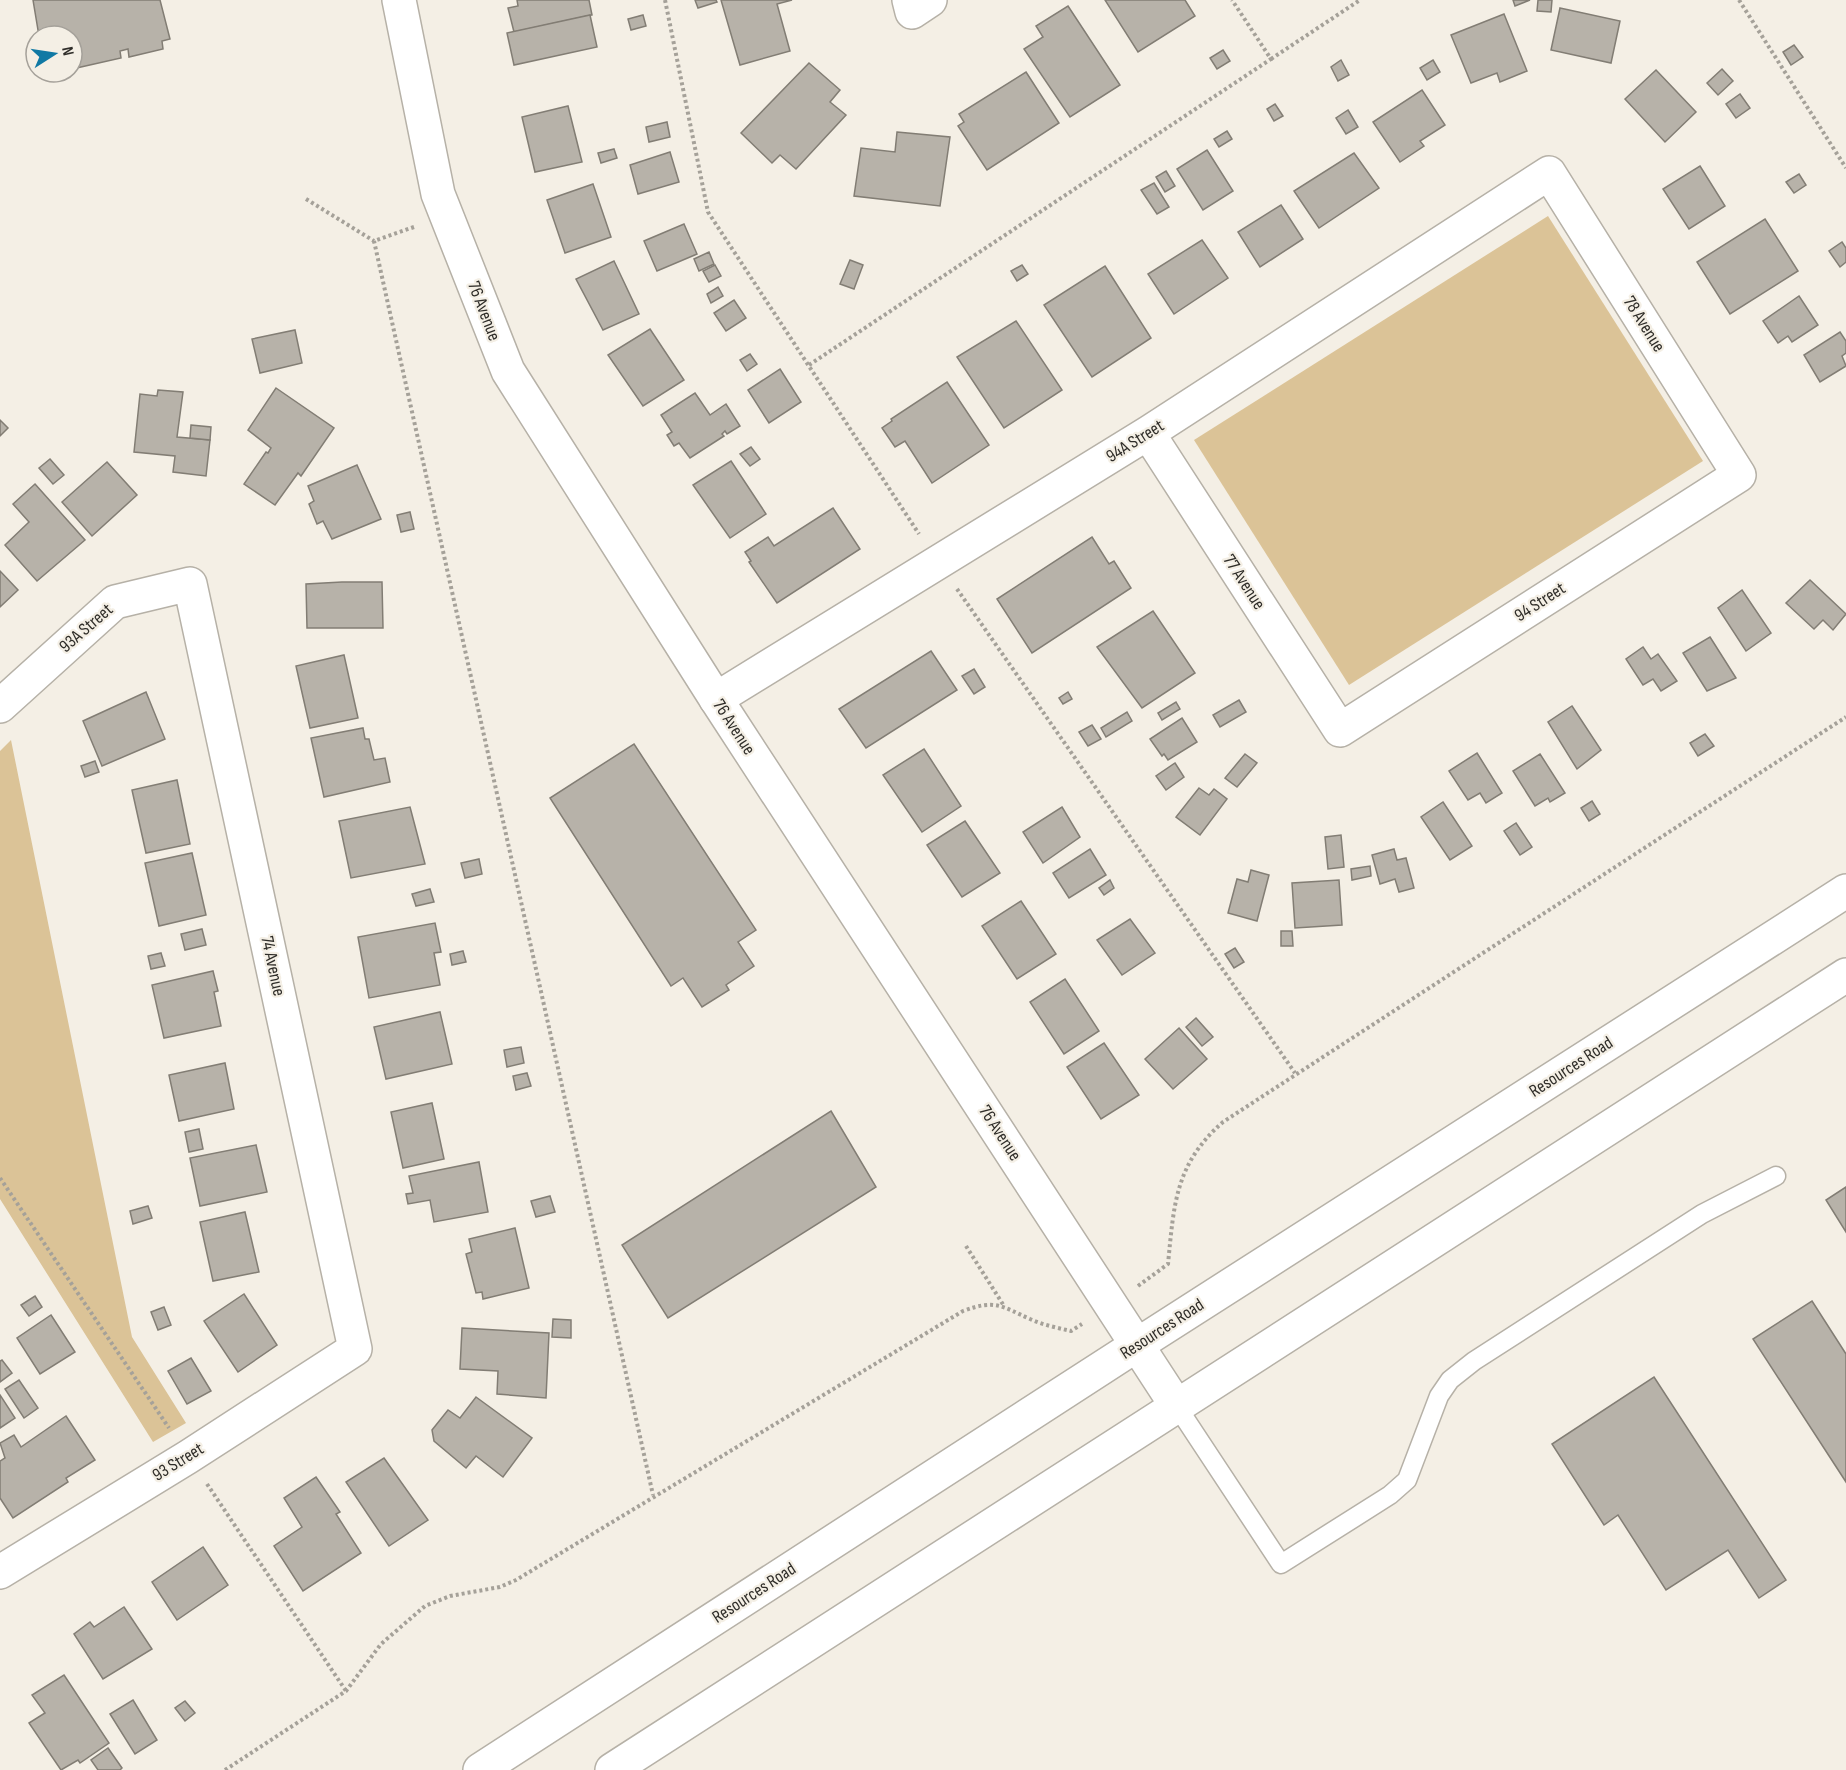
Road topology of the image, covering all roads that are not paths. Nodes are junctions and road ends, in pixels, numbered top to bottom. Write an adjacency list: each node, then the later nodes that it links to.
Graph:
1 (399, 0): 6 (street, 76 Avenue)
2 (1549, 173): 3 (street, 94A Street); 4 (street, 78 Avenue)
3 (1148, 434): 6 (street, 94A Street); 8 (street, 77 Avenue)
4 (1740, 475): 8 (street, 94 Street)
5 (190, 584): 7 (street, 93A Street); 13 (street, 74 Avenue)
6 (716, 699): 12 (street, 76 Avenue)
7 (0, 706)
8 (1340, 730)
9 (1846, 891): 12 (street, Resources Road)
10 (1846, 975): 14 (street)
11 (1776, 1176): 14 (lane)
12 (1137, 1345): 14 (street, 76 Avenue); 16 (street, Resources Road)
13 (355, 1349): 15 (street, 93 Street)
14 (1176, 1405): 17 (street)
15 (0, 1572)
16 (480, 1770)
17 (612, 1770)

